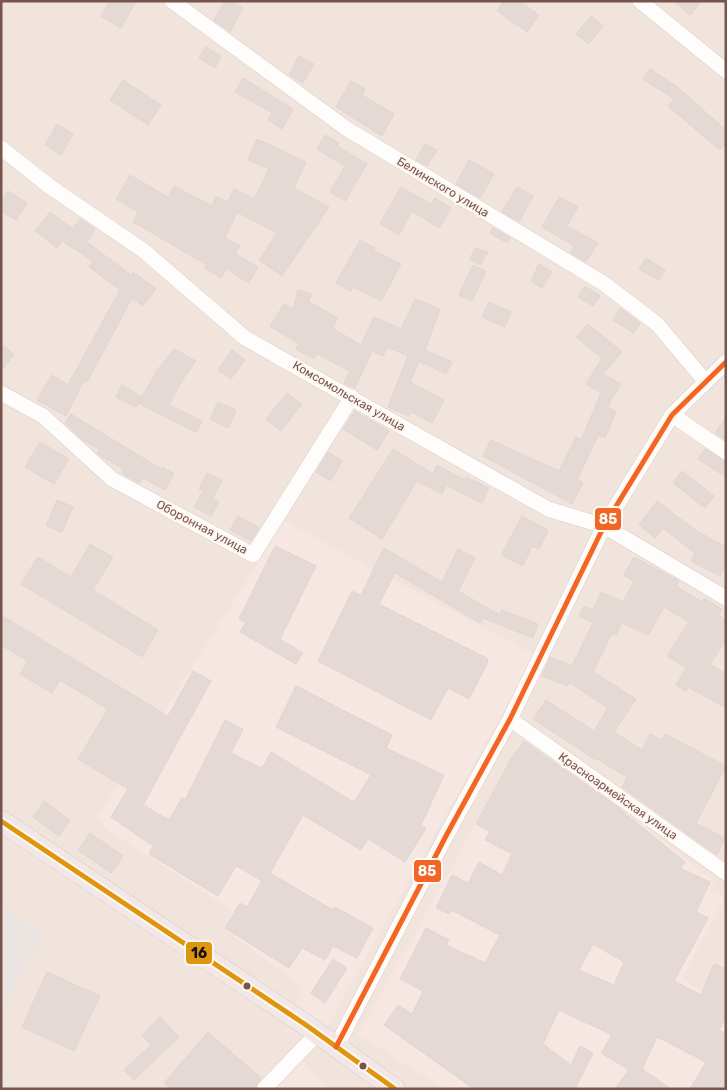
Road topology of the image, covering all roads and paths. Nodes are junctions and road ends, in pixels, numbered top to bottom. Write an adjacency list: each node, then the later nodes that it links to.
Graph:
1 (172, 1): 6 (street, Белинского улица)
2 (640, 1): 3 (street)
3 (726, 71)
4 (1, 148): 8 (street, Комсомольская улица)
5 (726, 362): 6 (street)
6 (705, 381): 9 (street)
7 (1, 393): 8 (street, Оборонная улица)
8 (352, 397): 11 (street, Комсомольская улица)
9 (672, 415): 10 (street); 11 (street)
10 (726, 452)
11 (604, 526): 12 (street, Комсомольская улица); 13 (street)
12 (726, 598)
13 (510, 719): 15 (street, Красноармейская улица); 17 (street)
14 (1, 821): 16 (highway)
15 (726, 873)
16 (318, 1033): 17 (highway); 18 (street)
17 (336, 1047): 19 (highway)
18 (264, 1089)
19 (395, 1089)

